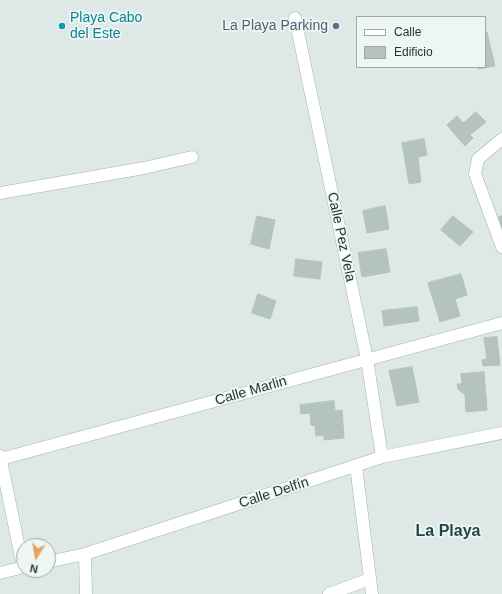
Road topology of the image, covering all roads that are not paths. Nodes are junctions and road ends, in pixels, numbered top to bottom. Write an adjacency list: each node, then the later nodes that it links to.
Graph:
1 (295, 18): 7 (street, Calle Pez Vela)
2 (502, 139): 5 (street)
3 (192, 156): 4 (street)
4 (0, 193)
5 (502, 247)
6 (502, 323): 7 (street, Calle Marlin)
7 (367, 359): 9 (street, Calle Marlin); 10 (street, Calle Pez Vela)
8 (502, 433): 10 (street, Calle Delfín)
9 (0, 457): 12 (street)
10 (382, 457): 11 (street, Calle Delfín)
11 (356, 466): 13 (street, Calle Delfín); 17 (street)
12 (18, 538)
13 (85, 554): 14 (street, Calle Delfín); 18 (street)
14 (56, 560)
15 (16, 569): 16 (street)
16 (0, 573)
17 (370, 579): 19 (street); 20 (street)
18 (86, 594)
19 (329, 594)
20 (372, 594)

